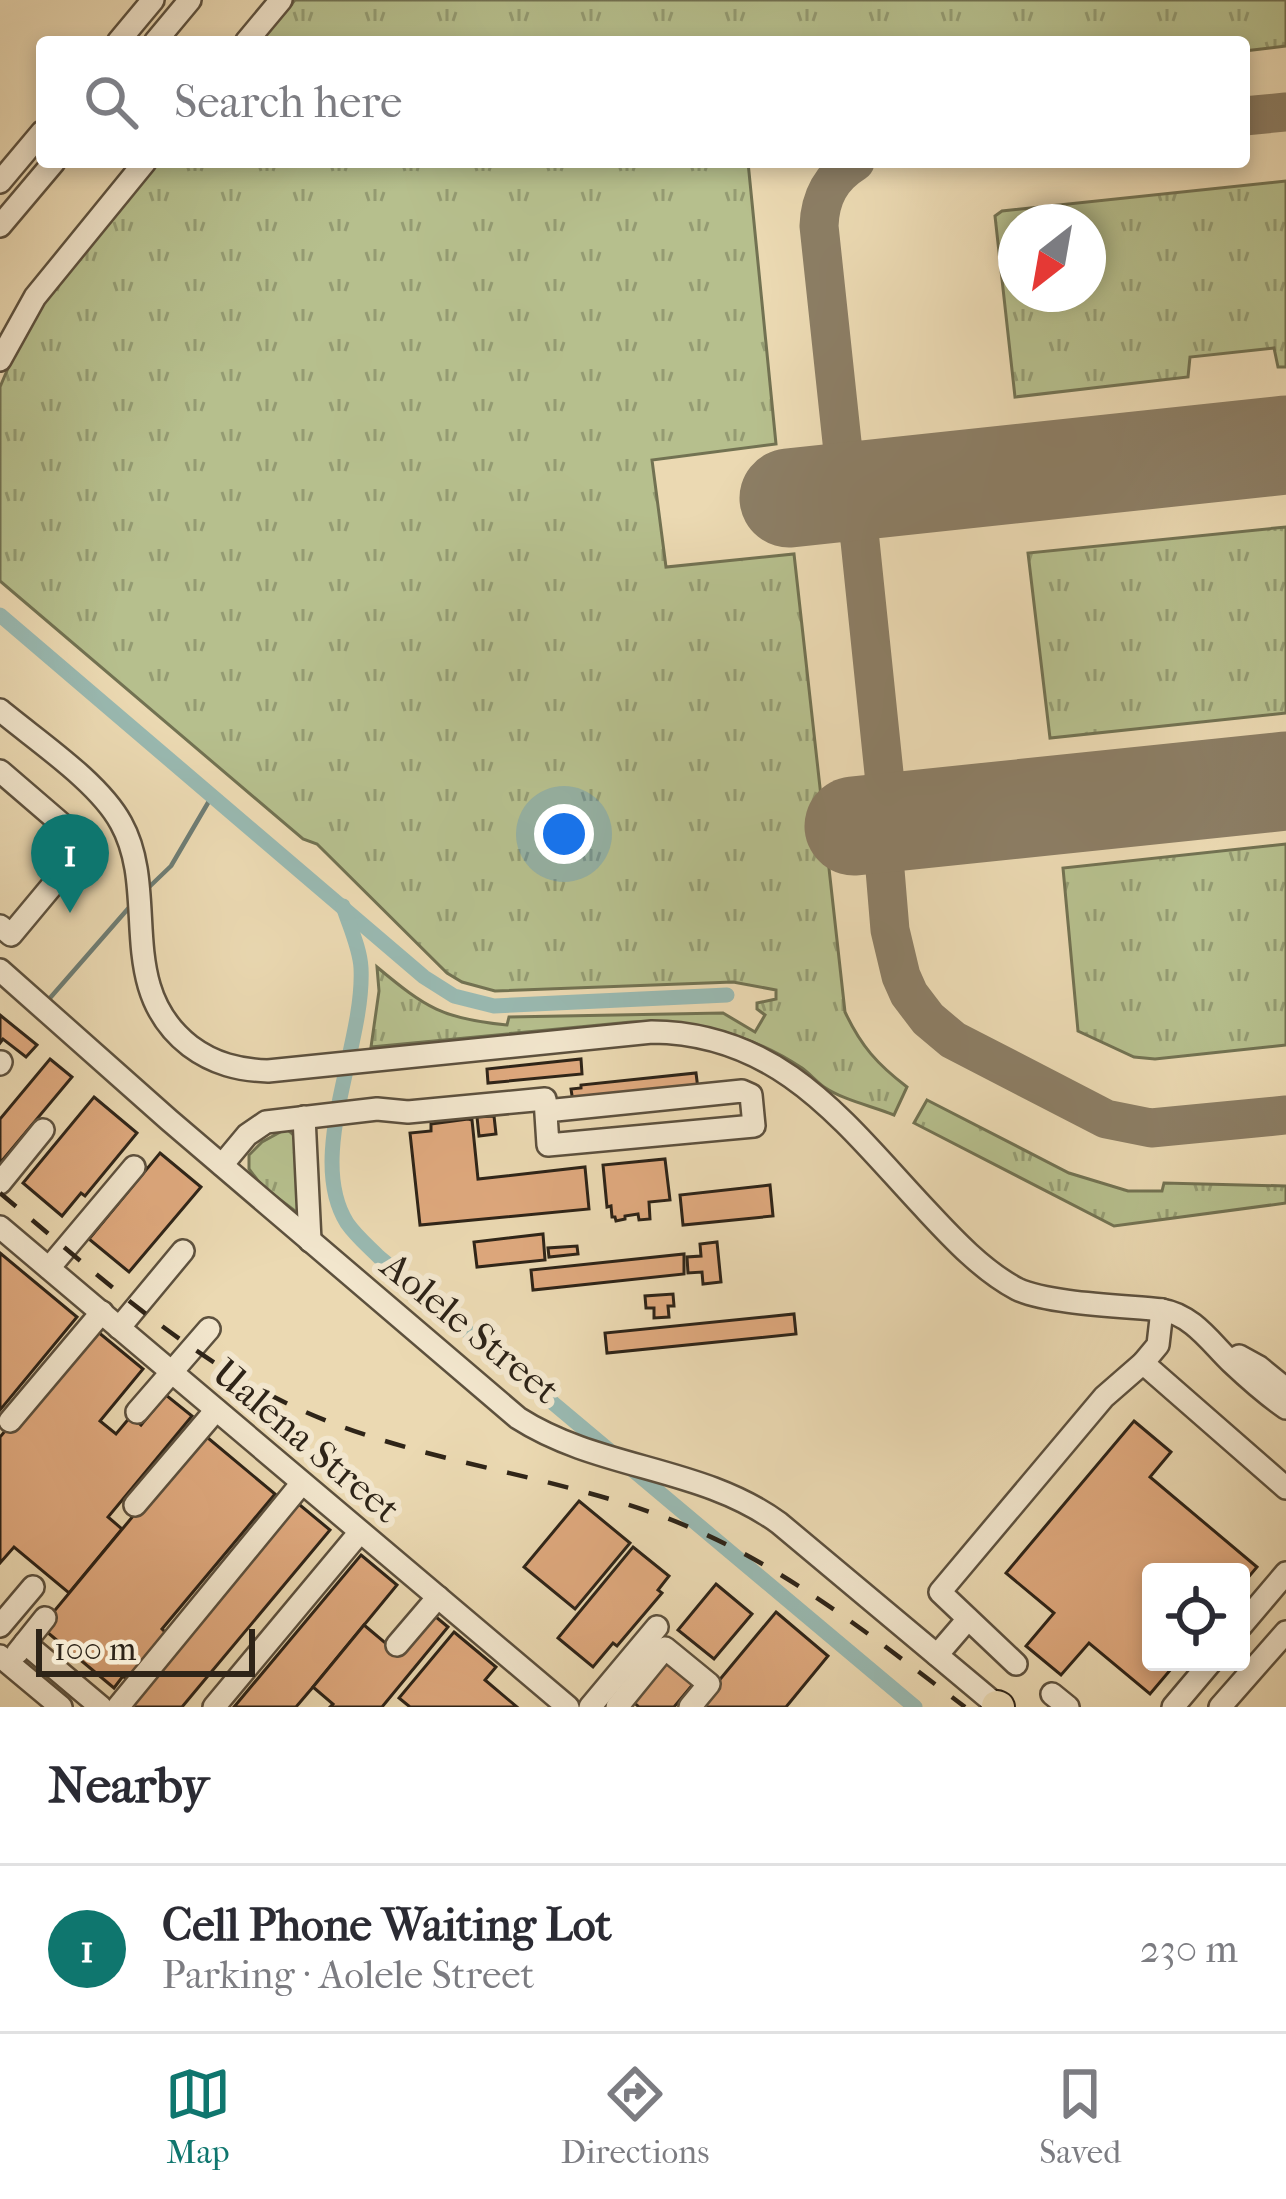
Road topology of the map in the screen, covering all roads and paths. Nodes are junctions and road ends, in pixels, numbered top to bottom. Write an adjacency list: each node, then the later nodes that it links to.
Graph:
1 (153, 0): 4 (street)
2 (190, 0): 5 (street)
3 (281, 0): 6 (street)
4 (123, 36)
5 (160, 36)
6 (251, 36)
7 (36, 140): 10 (street)
8 (49, 168): 11 (street)
9 (140, 168): 12 (street)
10 (0, 182)
11 (0, 226)
12 (0, 360)
13 (0, 710): 17 (street)
14 (0, 771): 15 (street)
15 (0, 926)
16 (0, 970): 22 (street, Aolele Street)
17 (771, 1063): 18 (street); 29 (street)
18 (751, 1095): 19 (street); 19 (street)
19 (546, 1111): 20 (street)
20 (314, 1116): 22 (street); 26 (street)
21 (43, 1130): 24 (street)
22 (222, 1165): 26 (street, Aolele Street)
23 (134, 1167): 28 (street)
24 (0, 1183)
25 (0, 1227): 28 (street, Ualena Street)
26 (310, 1241): 56 (street, Aolele Street)
27 (183, 1251): 31 (street)
28 (49, 1268): 30 (street, Ualena Street)
29 (1162, 1310): 33 (street); 34 (street)
30 (102, 1312): 31 (street, Ualena Street); 40 (street)
31 (119, 1328): 35 (street, Ualena Street)
32 (209, 1330): 35 (street)
33 (1213, 1341): 36 (street); 37 (street)
34 (1143, 1364): 42 (street); 50 (street)
35 (171, 1372): 38 (street, Ualena Street); 39 (street)
36 (1286, 1389)
37 (1286, 1408)
38 (216, 1410): 41 (street, Ualena Street); 43 (street)
39 (136, 1412)
40 (10, 1420)
41 (302, 1483): 44 (street, Ualena Street); 62 (street)
42 (1286, 1488)
43 (135, 1504)
44 (360, 1532): 47 (street, Ualena Street); 63 (street)
45 (1286, 1573): 48 (street)
46 (33, 1587): 51 (street)
47 (438, 1597): 54 (street); 64 (street, Ualena Street)
48 (1250, 1615)
49 (45, 1618): 53 (street)
50 (968, 1619): 56 (street); 58 (street)
51 (0, 1626)
52 (657, 1627): 65 (street)
53 (25, 1643): 57 (street); 61 (street)
54 (397, 1646)
55 (1283, 1648): 70 (street); 71 (street)
56 (937, 1655): 68 (street, Aolele Street)
57 (4, 1659): 60 (street)
58 (1016, 1664)
59 (1202, 1671): 69 (street)
60 (61, 1707)
61 (101, 1707)
62 (118, 1707)
63 (214, 1707)
64 (568, 1707)
65 (590, 1707)
66 (617, 1707): 67 (street)
67 (690, 1707)
68 (998, 1707)
69 (1172, 1707)
70 (1220, 1707)
71 (1242, 1707)

